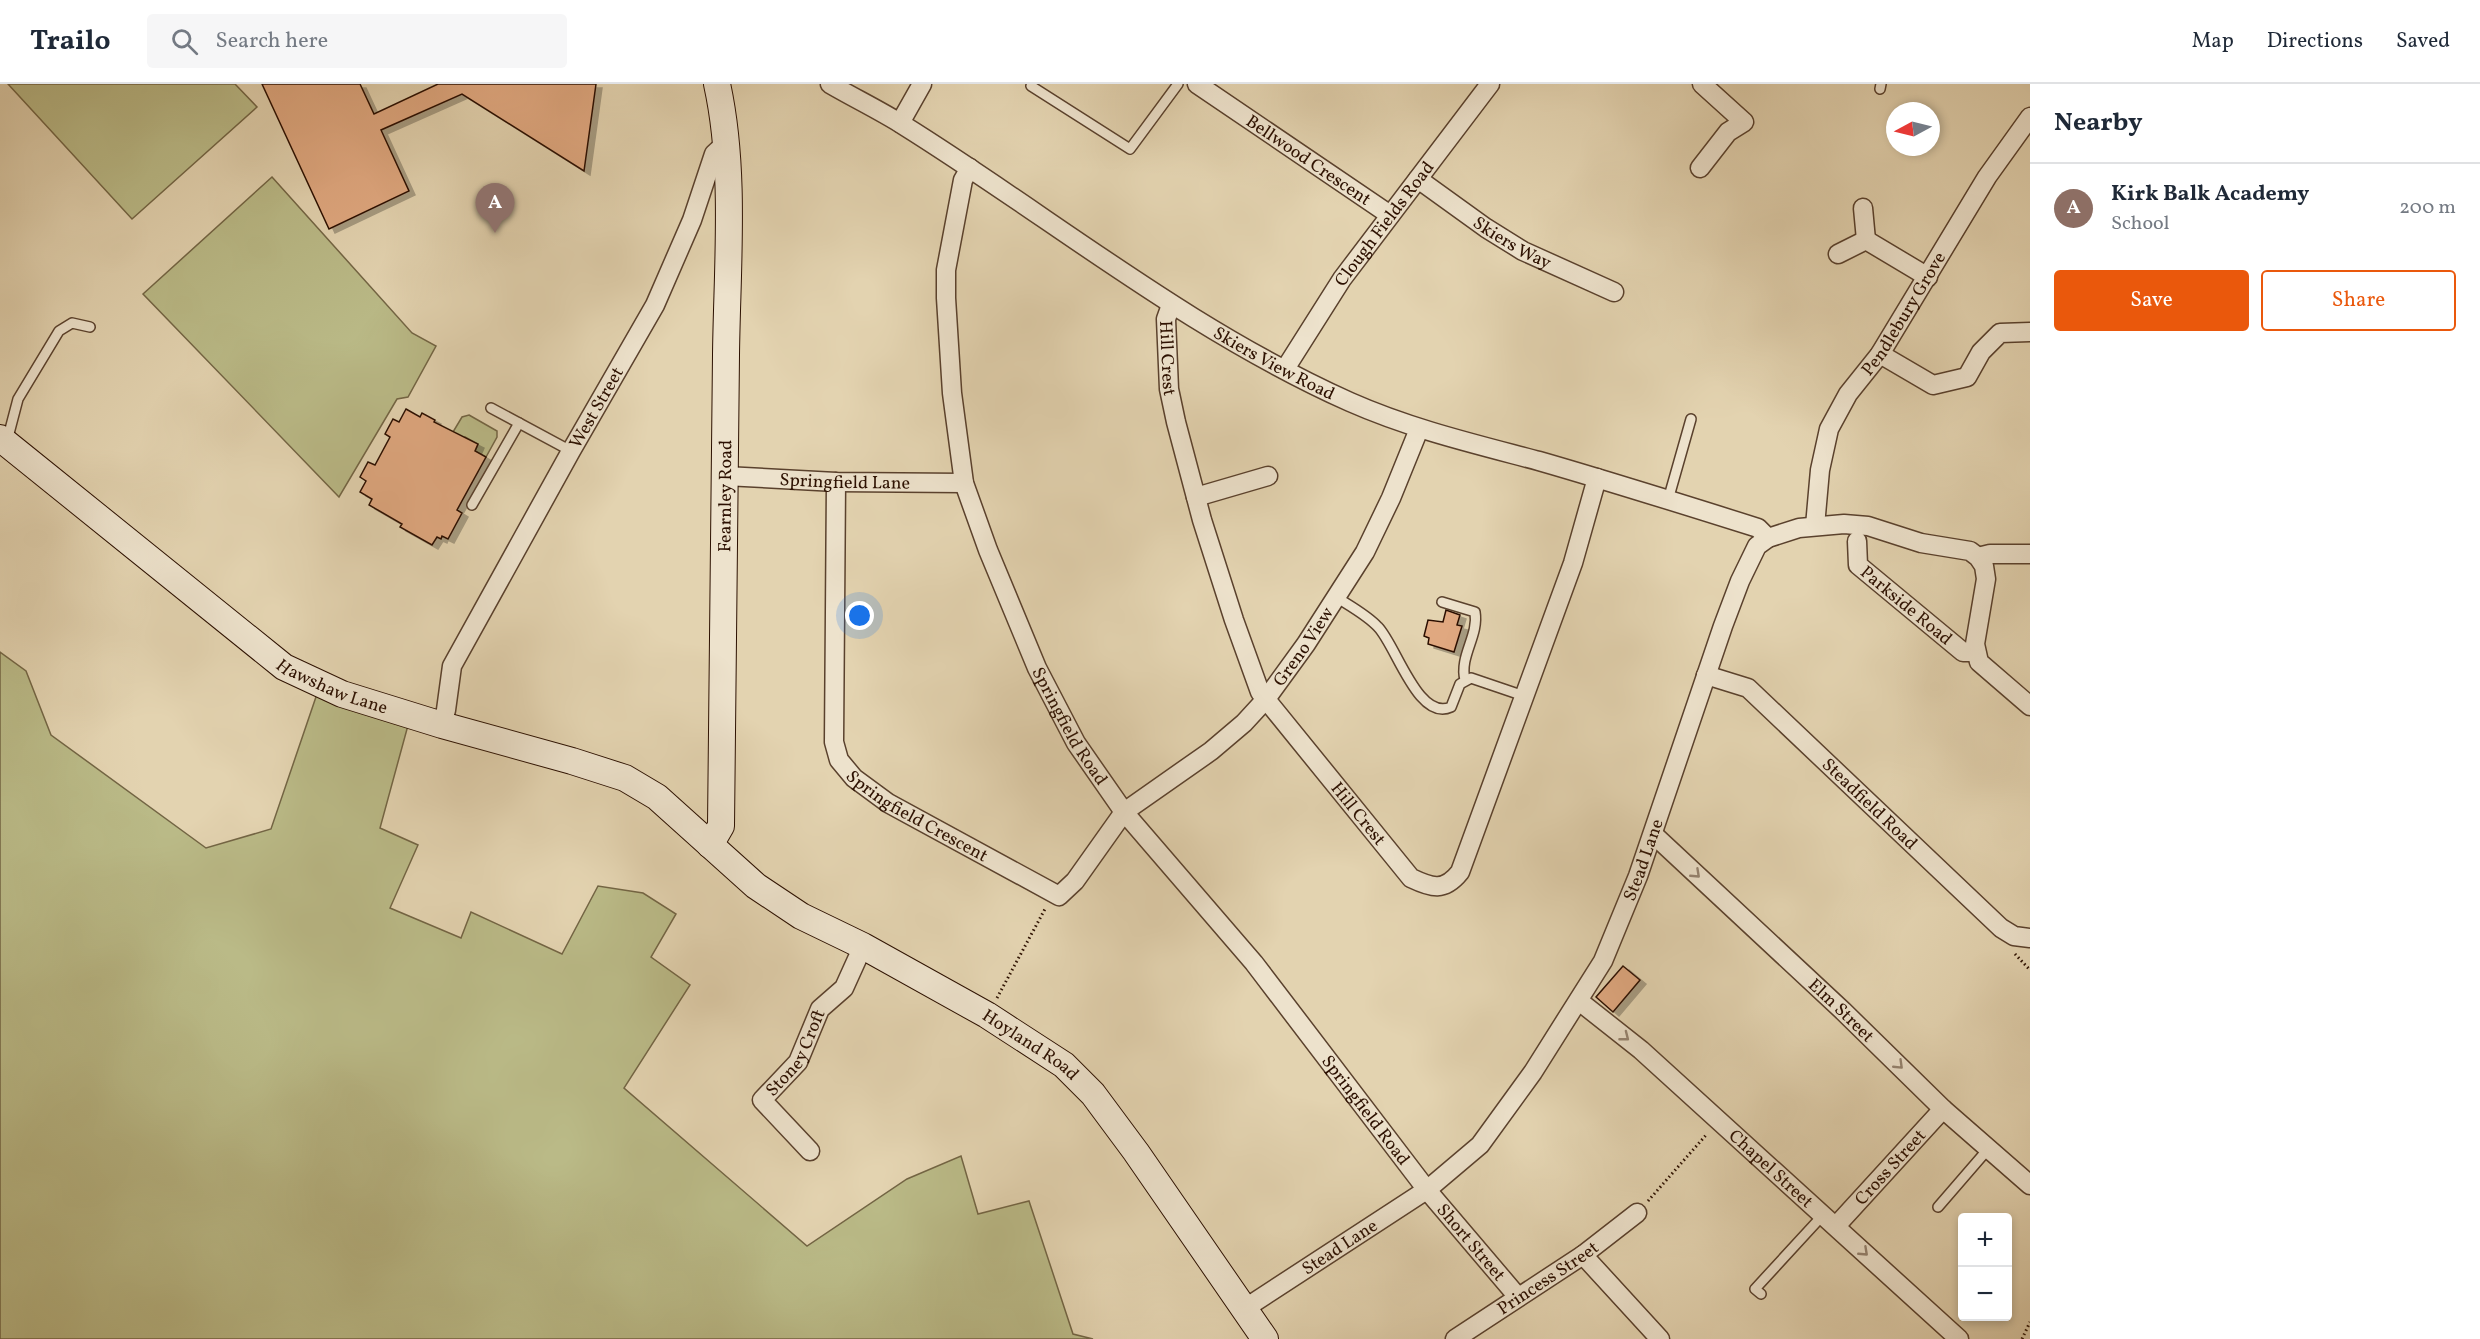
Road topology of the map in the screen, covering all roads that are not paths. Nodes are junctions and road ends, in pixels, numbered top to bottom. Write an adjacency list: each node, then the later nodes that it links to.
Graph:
1 (717, 84): 11 (main road)
2 (830, 84): 10 (street, Skiers View Road)
3 (922, 84): 10 (street)
4 (1178, 84): 8 (lane)
5 (1197, 84): 16 (street, Bellwood Crescent)
6 (1490, 84): 14 (street, Clough Fields Road)
7 (1702, 84): 13 (street)
8 (1031, 86)
9 (2030, 117): 19 (street, Pendlebury Grove)
10 (900, 123): 12 (street, Skiers View Road)
11 (726, 143): 31 (street, West Street); 32 (main road, Fearnley Road)
12 (970, 168): 21 (street, Skiers View Road); 36 (street, Springfield Road)
13 (1700, 168)
14 (1418, 179): 16 (street, Clough Fields Road); 20 (street, Skiers Way)
15 (1863, 208): 17 (street)
16 (1390, 215): 25 (street, Clough Fields Road)
17 (1866, 240): 18 (street); 19 (street)
18 (1838, 255)
19 (1928, 276): 24 (street, Pendlebury Grove)
20 (1614, 292)
21 (1171, 305): 25 (street, Skiers View Road); 37 (street, Hill Crest)
22 (90, 327): 30 (lane)
23 (2030, 332): 24 (street)
24 (1881, 354): 40 (street, Pendlebury Grove)
25 (1285, 369): 29 (street, Skiers View Road)
26 (491, 408): 28 (lane)
27 (1691, 419): 38 (lane)
28 (519, 423): 31 (lane); 39 (lane)
29 (1419, 429): 34 (street, Skiers View Road); 45 (street, Greno View)
30 (3, 441): 53 (main road, Hawshaw Lane)
31 (571, 451): 53 (street, West Street)
32 (725, 476): 35 (street, Springfield Lane); 56 (main road, Fearnley Road)
33 (1268, 476): 37 (street)
34 (1598, 478): 38 (street, Skiers View Road); 50 (street, Hill Crest)
35 (836, 482): 36 (street, Springfield Lane); 54 (street, Springfield Crescent)
36 (964, 483): 54 (street, Springfield Road)
37 (1196, 497): 51 (street, Hill Crest)
38 (1668, 500): 41 (street, Skiers View Road)
39 (472, 505)
40 (1815, 526): 41 (street, Stead Lane); 44 (street, Stead Lane)
41 (1768, 538): 48 (street, Stead Lane)
42 (1857, 541): 47 (street, Parkside Road)
43 (2030, 554): 44 (street, Stead Lane)
44 (1978, 556): 47 (street, Parkside Road)
45 (1336, 597): 49 (lane); 51 (street, Greno View)
46 (1442, 602): 49 (lane)
47 (1976, 652): 52 (street, Parkside Road)
48 (1706, 675): 55 (street, Stead Lane); 57 (street, Steadfield Road)
49 (1465, 680): 50 (lane)
50 (1524, 696): 51 (street, Hill Crest)
51 (1266, 699): 54 (street, Greno View)
52 (2030, 706)
53 (442, 725): 56 (main road, Hawshaw Lane)
54 (1124, 812): 64 (street, Springfield Road)
55 (1653, 834): 59 (street, Stead Lane); 60 (street, Elm Street, one-way to 60)
56 (710, 845): 58 (main road, Hoyland Road)
57 (2030, 938)
58 (863, 946): 62 (street, Stoney Croft); 71 (main road, Hoyland Road)
59 (1580, 1001): 64 (street, Stead Lane); 67 (street, Chapel Street, one-way to 67)
60 (1943, 1108): 61 (street, Elm Street); 67 (street, Cross Street)
61 (1989, 1148): 63 (street, Elm Street); 65 (lane)
62 (810, 1151)
63 (2030, 1185)
64 (1428, 1189): 70 (street, Short Street); 71 (street, Stead Lane)
65 (1938, 1207)
66 (1637, 1213): 68 (street, Princess Street)
67 (1829, 1220): 69 (lane); 76 (street, Chapel Street, one-way to 76)
68 (1583, 1255): 70 (street, Princess Street); 75 (street)
69 (1761, 1294)
70 (1518, 1297): 72 (street, Princess Street)
71 (1244, 1309): 73 (main road, Hoyland Road)
72 (1475, 1334): 74 (street, Princess Street)
73 (1265, 1339)
74 (1455, 1339)
75 (1660, 1339)
76 (1959, 1339)

